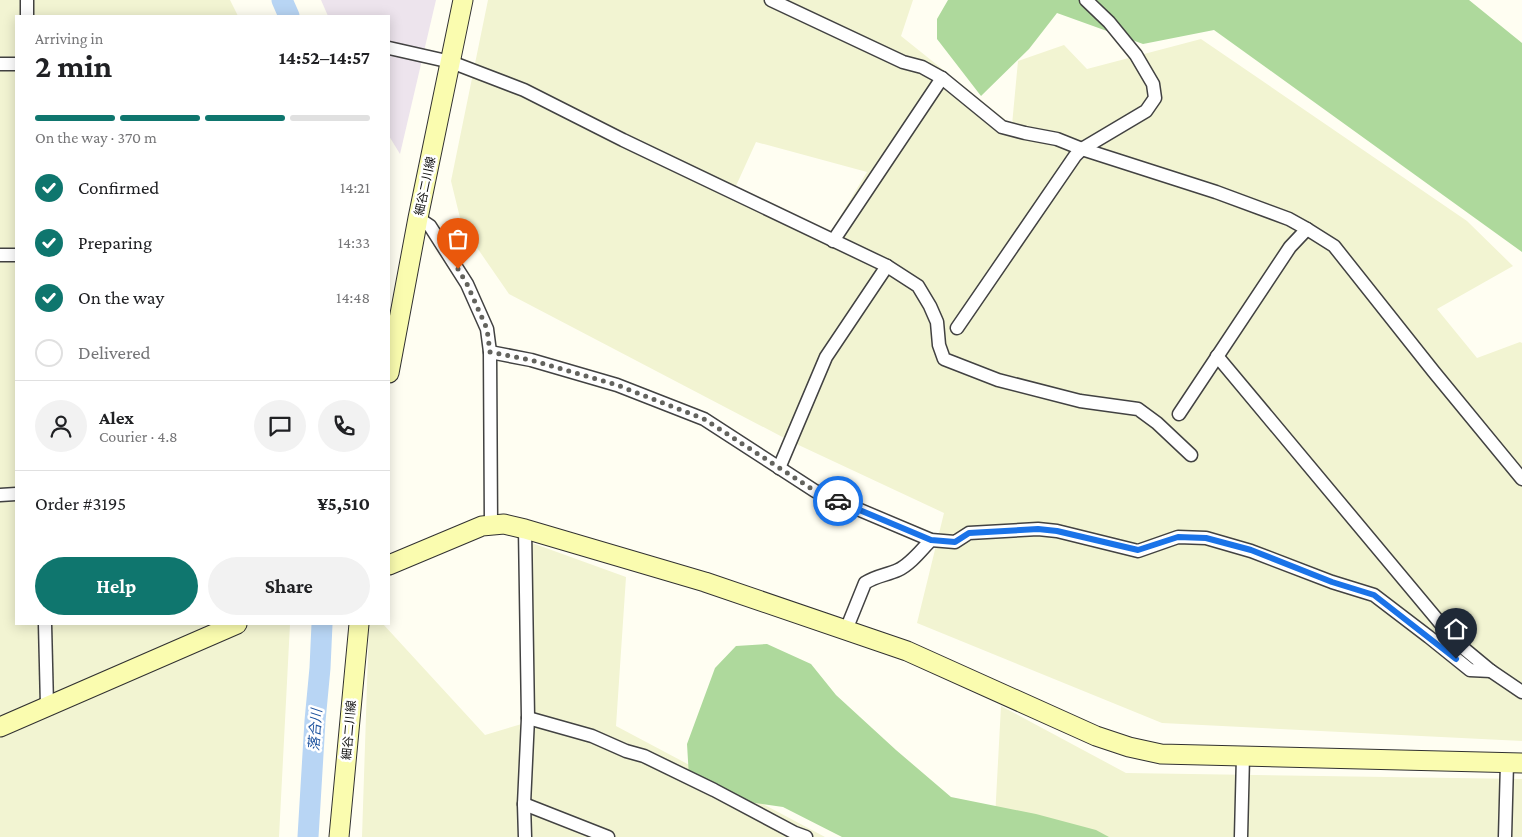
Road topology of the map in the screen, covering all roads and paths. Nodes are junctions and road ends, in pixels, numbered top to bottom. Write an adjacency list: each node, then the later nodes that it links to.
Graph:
1 (27, 0): 5 (street)
2 (463, 0): 7 (street, 細谷二川線)
3 (771, 0): 10 (street)
4 (1086, 0): 11 (street)
5 (28, 15)
6 (390, 48): 7 (street)
7 (451, 62): 12 (street, 細谷二川線); 14 (street)
8 (0, 64): 9 (street)
9 (15, 64)
10 (942, 78): 11 (street); 14 (street)
11 (1082, 149): 13 (street); 18 (street)
12 (418, 218): 19 (street); 21 (street, 細谷二川線)
13 (1307, 229): 20 (street); 25 (street)
14 (833, 241): 17 (street)
15 (15, 254): 16 (street)
16 (0, 255)
17 (887, 266): 23 (street); 24 (street)
18 (957, 328)
19 (490, 352): 24 (street); 28 (street)
20 (1217, 356): 22 (street); 36 (street)
21 (390, 368)
22 (1179, 414)
23 (1191, 455)
24 (779, 468): 30 (street)
25 (1522, 478)
26 (15, 494): 27 (street)
27 (0, 495)
28 (492, 525): 29 (street); 31 (street)
29 (525, 529): 35 (street); 39 (street)
30 (931, 540): 35 (street); 36 (street)
31 (390, 565)
32 (46, 625): 38 (street)
33 (235, 625): 38 (street)
34 (359, 625): 44 (street, 細谷二川線)
35 (846, 630): 41 (street)
36 (1491, 671): 37 (street)
37 (1522, 692)
38 (47, 706): 40 (street)
39 (528, 718): 43 (street); 47 (street)
40 (0, 727)
41 (1243, 756): 42 (street); 48 (street)
42 (1515, 763): 49 (street)
43 (524, 804): 45 (street); 46 (street)
44 (339, 837)
45 (525, 837)
46 (608, 837)
47 (806, 837)
48 (1242, 837)
49 (1505, 837)

